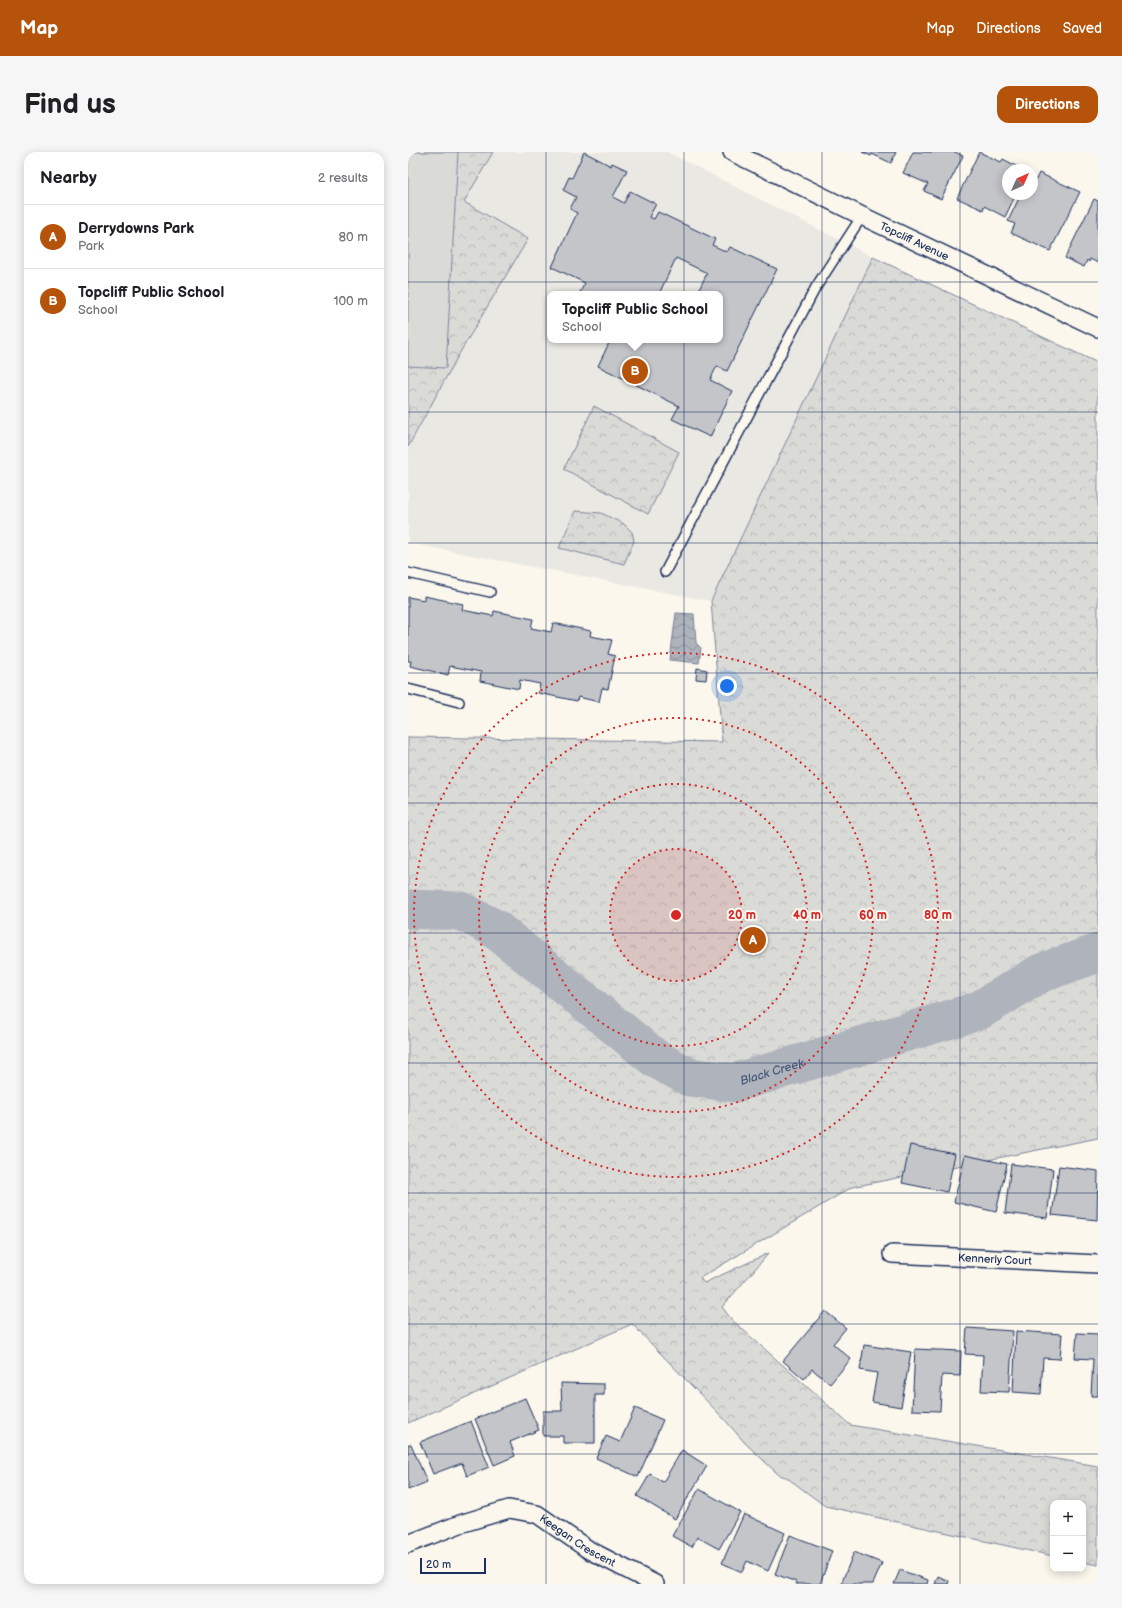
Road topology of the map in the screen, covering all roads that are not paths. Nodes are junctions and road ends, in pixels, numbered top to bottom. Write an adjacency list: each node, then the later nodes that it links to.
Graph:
1 (732, 152): 2 (street, Topcliff Avenue)
2 (862, 216): 3 (street, Topcliff Avenue); 4 (lane)
3 (1098, 328)
4 (665, 572)
5 (408, 573): 6 (lane)
6 (490, 592)
7 (408, 688): 8 (lane)
8 (459, 702)
9 (892, 1254): 10 (street, Kennerly Court)
10 (1098, 1264)
11 (408, 1544): 12 (street, Keegan Crescent)
12 (654, 1584)

